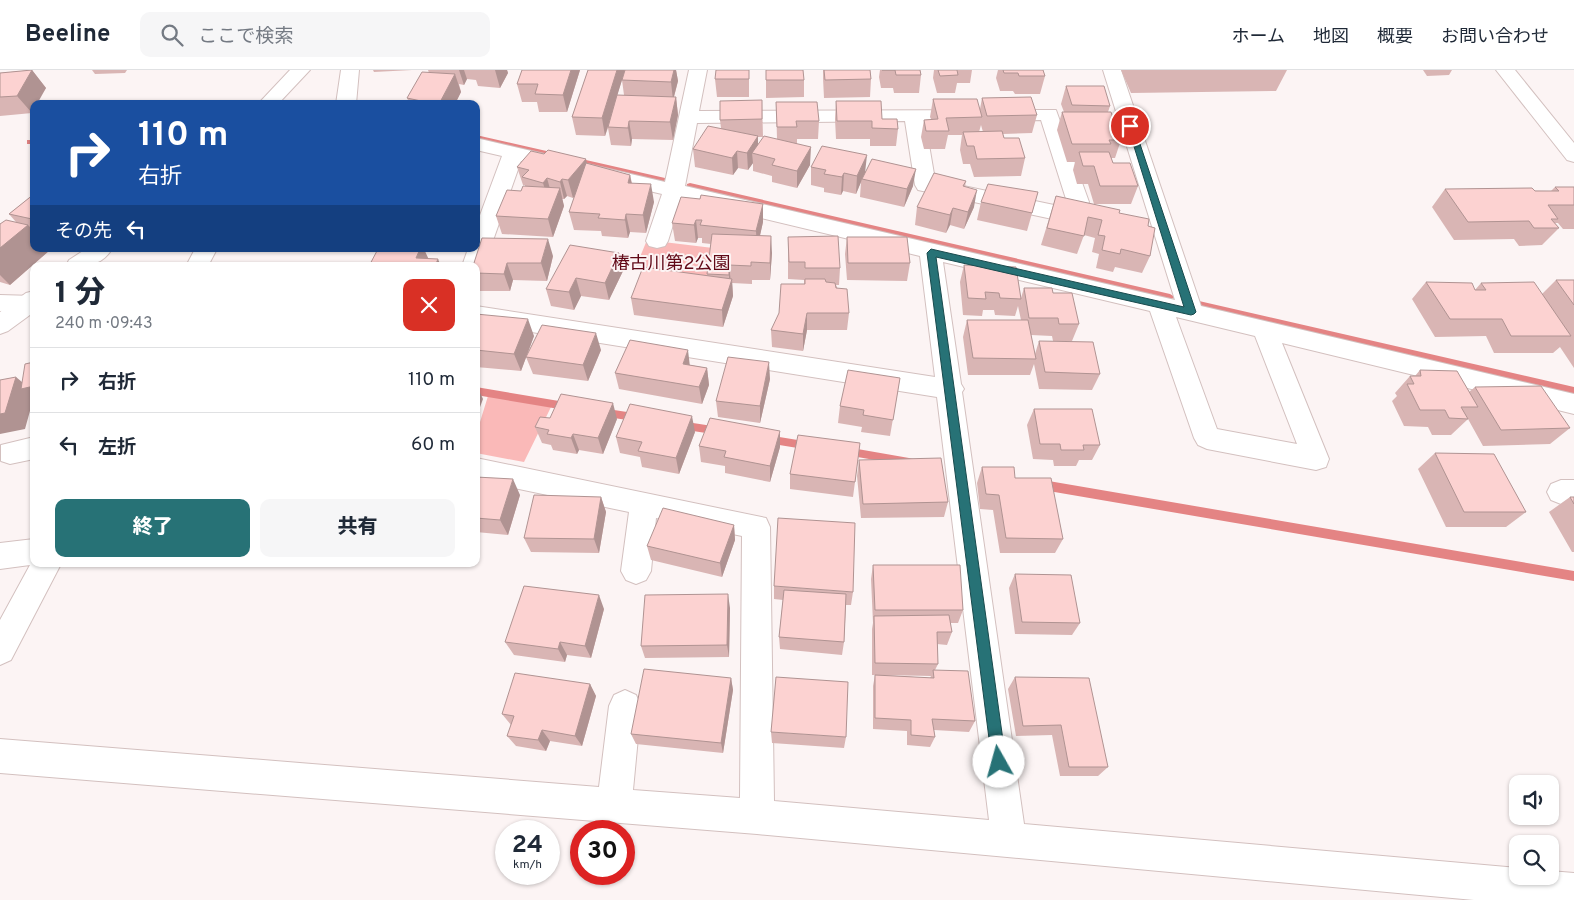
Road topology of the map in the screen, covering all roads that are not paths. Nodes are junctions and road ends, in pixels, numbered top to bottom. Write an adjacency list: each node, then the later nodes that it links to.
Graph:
1 (301, 70): 6 (street)
2 (350, 70): 7 (street)
3 (698, 70): 9 (street)
4 (1112, 70): 23 (street)
5 (1505, 70): 12 (street)
6 (271, 100)
7 (346, 100)
8 (914, 115): 9 (street)
9 (689, 117): 13 (street)
10 (480, 145): 11 (street)
11 (513, 154): 13 (street); 15 (street)
12 (1574, 156)
13 (673, 192): 14 (street); 17 (street)
14 (657, 241)
15 (480, 246)
16 (97, 252): 18 (street)
17 (931, 253): 22 (street); 27 (street)
18 (83, 262)
19 (30, 301): 21 (street)
20 (30, 302): 25 (street)
21 (0, 303)
22 (1160, 305): 23 (street); 26 (street)
23 (1191, 312): 26 (street)
24 (480, 315): 27 (street)
25 (0, 325)
26 (1264, 330): 28 (street)
27 (951, 389): 41 (street)
28 (1567, 403): 29 (street)
29 (1574, 424)
30 (480, 470): 31 (street)
31 (644, 504): 35 (street); 40 (street)
32 (30, 552): 33 (street)
33 (0, 556)
34 (44, 567): 36 (street)
35 (636, 571)
36 (0, 650)
37 (625, 706): 39 (street)
38 (0, 756): 39 (street)
39 (614, 806): 40 (street)
40 (757, 817): 41 (street)
41 (1010, 840): 42 (street)
42 (1574, 891)

